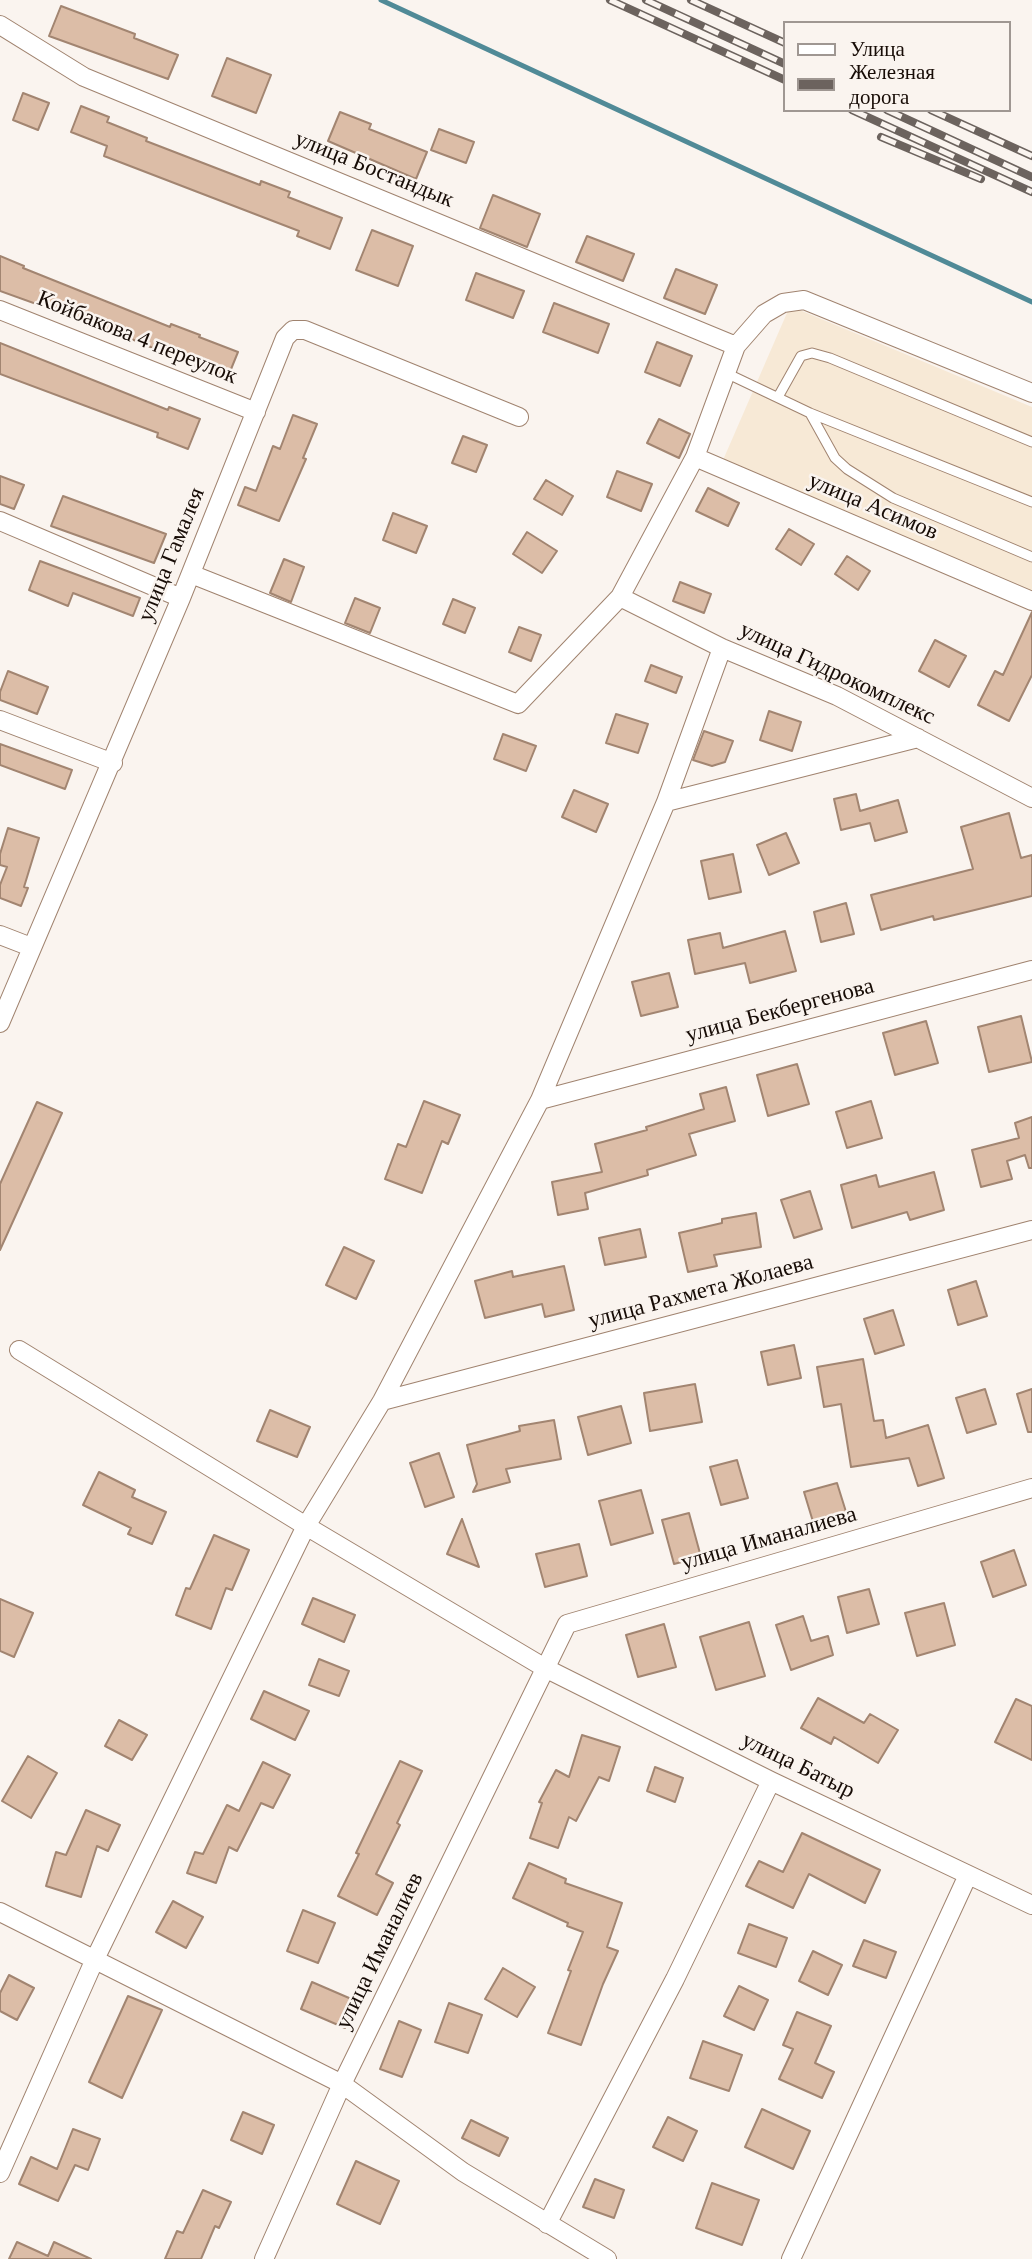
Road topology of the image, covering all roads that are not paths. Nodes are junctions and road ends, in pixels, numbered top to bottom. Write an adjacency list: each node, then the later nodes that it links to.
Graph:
1 (0, 25): 3 (street, улица Бостандык)
2 (0, 310): 7 (street, Койбакова 4 переулок)
3 (736, 346): 4 (street); 5 (street)
4 (726, 373): 6 (lane); 11 (street)
5 (1032, 393)
6 (778, 397): 8 (lane); 10 (lane)
7 (256, 412): 9 (street, улица Гамалея); 15 (street, улица Гамалея)
8 (810, 413): 12 (lane); 14 (lane)
9 (519, 417)
10 (1032, 442)
11 (695, 457): 16 (street); 18 (street, улица Асимов)
12 (1032, 502)
13 (0, 522): 17 (street)
14 (1032, 557)
15 (191, 574): 16 (street); 17 (street, улица Гамалея)
16 (620, 597): 19 (street, улица Гидрокомплекс)
17 (181, 598): 22 (street, улица Гамалея)
18 (1032, 601)
19 (722, 648): 21 (street, улица Гидрокомплекс); 24 (street)
20 (0, 720): 22 (street)
21 (918, 738): 23 (street, улица Гидрокомплекс); 24 (street)
22 (113, 763): 26 (street, улица Гамалея)
23 (1032, 798)
24 (666, 802): 29 (street)
25 (0, 935): 26 (street)
26 (31, 947): 28 (street, улица Гамалея)
27 (1032, 970): 29 (street, улица Бекбергенова)
28 (0, 1023)
29 (540, 1100): 32 (street)
30 (1032, 1230): 32 (street, улица Рахмета Жолаева)
31 (19, 1350): 34 (street, улица Батыр)
32 (382, 1402): 34 (street)
33 (1032, 1488): 35 (street, улица Иманалиева)
34 (306, 1527): 35 (street, улица Батыр); 40 (street)
35 (545, 1668): 36 (street, улица Батыр); 41 (street, улица Иманалиев)
36 (771, 1781): 37 (street, улица Батыр); 43 (street)
37 (968, 1875): 38 (street, улица Батыр); 46 (street)
38 (1032, 1905)
39 (0, 1912): 40 (street)
40 (95, 1959): 41 (street); 42 (street)
41 (342, 2084): 43 (street); 44 (street, улица Иманалиев)
42 (0, 2173)
43 (547, 2224): 45 (street)
44 (264, 2259)
45 (607, 2259)
46 (791, 2259)

